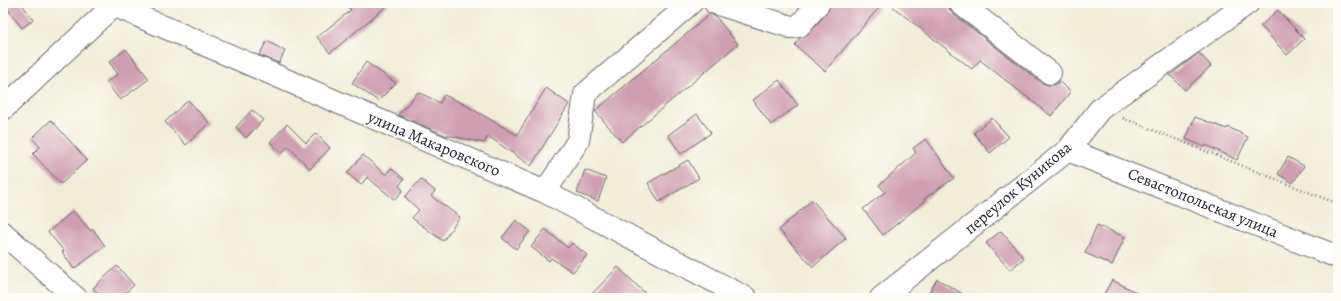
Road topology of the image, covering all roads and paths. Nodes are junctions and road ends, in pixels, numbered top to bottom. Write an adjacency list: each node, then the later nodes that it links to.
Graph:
1 (691, 3): 11 (street)
2 (715, 3): 3 (street)
3 (819, 3)
4 (960, 3): 7 (street)
5 (1248, 3): 8 (street, переулок Куникова)
6 (115, 4): 9 (street); 11 (street, улица Макаровского)
7 (1050, 73)
8 (1100, 108): 10 (street, переулок Куникова); 12 (path)
9 (3, 109)
10 (1068, 150): 14 (street, Севастопольская улица); 17 (street, переулок Куникова)
11 (545, 192): 16 (street, улица Макаровского)
12 (1338, 204)
13 (3, 233): 15 (street)
14 (1338, 256)
15 (76, 298)
16 (746, 298)
17 (881, 298)

